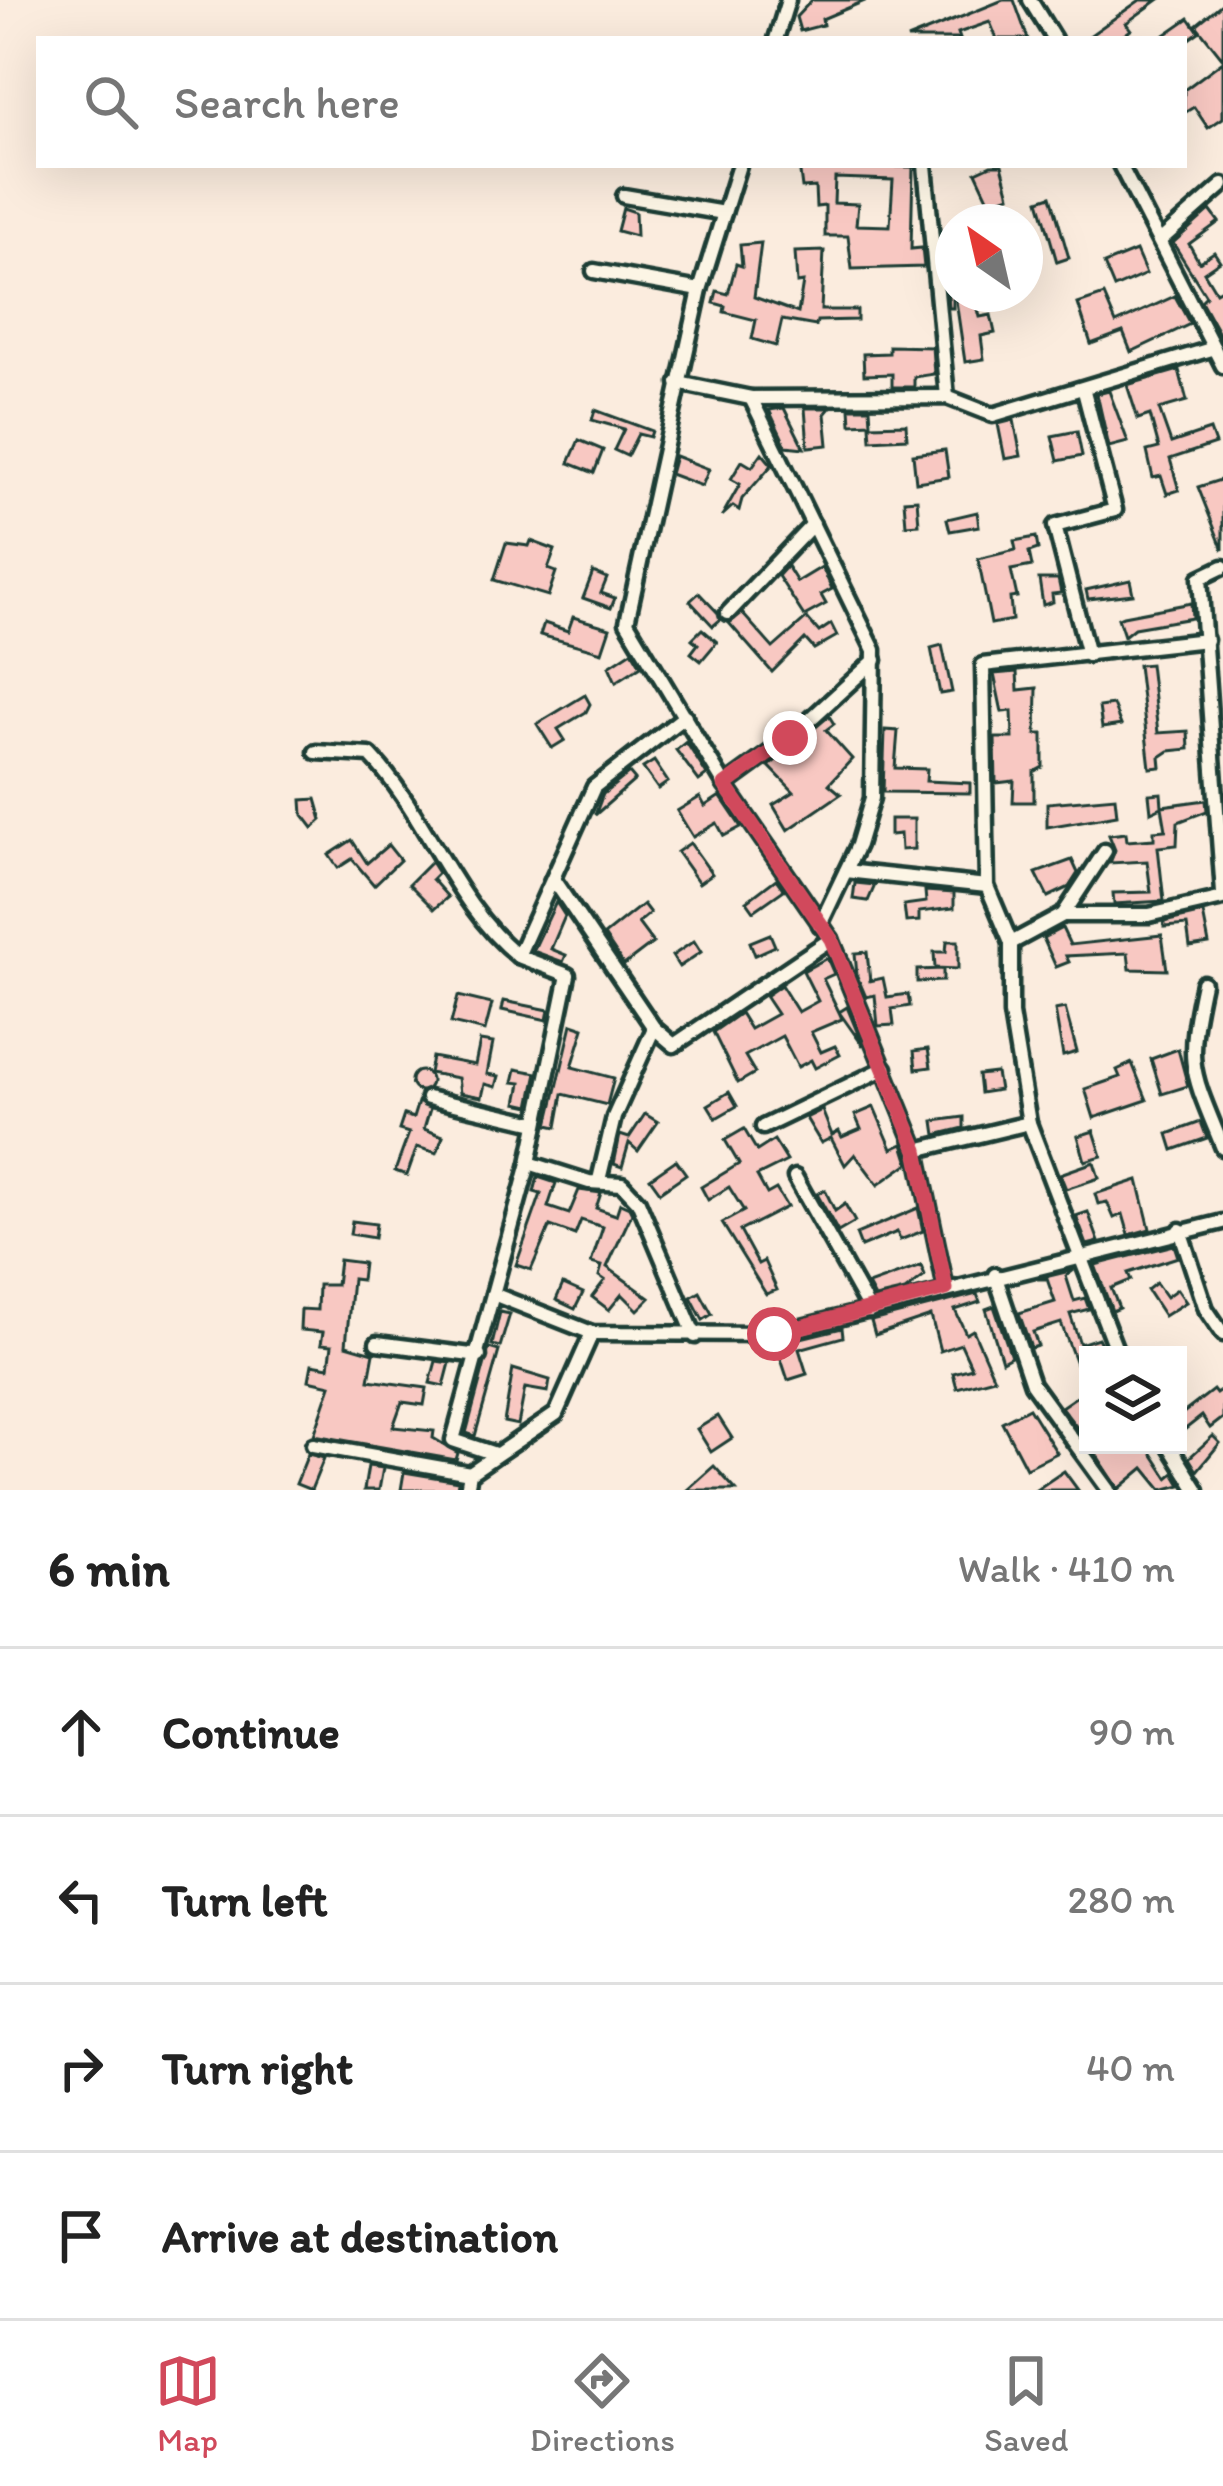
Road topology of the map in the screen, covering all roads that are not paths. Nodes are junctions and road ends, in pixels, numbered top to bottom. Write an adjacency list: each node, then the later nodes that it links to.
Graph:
1 (788, 0): 3 (street)
2 (1030, 0): 4 (street)
3 (777, 36)
4 (1052, 36)
5 (738, 168): 10 (street)
6 (925, 168): 18 (street)
7 (1122, 168): 11 (street)
8 (1223, 185): 11 (street)
9 (624, 196): 10 (street)
10 (724, 213): 13 (street)
11 (1162, 238): 14 (street)
12 (595, 271): 13 (street)
13 (700, 290): 16 (street)
14 (1214, 348): 15 (street); 17 (street)
15 (1223, 367)
16 (678, 383): 19 (street); 26 (street)
17 (1084, 391): 18 (street); 24 (street)
18 (947, 397): 19 (street)
19 (751, 398): 20 (street)
20 (813, 524): 22 (street); 25 (street)
21 (1223, 567): 23 (street)
22 (728, 613)
23 (1206, 640): 24 (street); 33 (street)
24 (1088, 655): 32 (street)
25 (874, 660): 28 (street); 30 (street)
26 (685, 716): 28 (street); 31 (street)
27 (316, 752): 38 (street)
28 (725, 785): 35 (street)
29 (1105, 851): 34 (street)
30 (847, 871): 32 (street); 35 (street)
31 (554, 879): 38 (street); 40 (street)
32 (987, 886): 37 (street)
33 (1223, 896): 34 (street)
34 (1063, 915): 37 (street)
35 (820, 925): 36 (street)
36 (831, 939): 40 (street); 41 (street)
37 (1011, 943): 44 (street)
38 (518, 956): 43 (street)
39 (1203, 982): 46 (street)
40 (654, 1028): 50 (street)
41 (885, 1068): 45 (street); 47 (street)
42 (428, 1098): 43 (street)
43 (536, 1123): 48 (street)
44 (1029, 1123): 47 (street); 53 (street)
45 (763, 1127)
46 (1223, 1148)
47 (917, 1150): 55 (street)
48 (529, 1163): 50 (street); 56 (street)
49 (795, 1177): 57 (street)
50 (598, 1180): 60 (street)
51 (1223, 1222): 52 (street)
52 (1180, 1230): 53 (street); 59 (street)
53 (1082, 1257): 54 (street); 62 (street)
54 (995, 1275): 55 (street); 69 (street)
55 (946, 1289): 57 (street)
56 (493, 1294): 58 (street); 63 (street)
57 (870, 1311): 60 (street)
58 (592, 1333): 60 (street); 65 (street)
59 (1223, 1334)
60 (695, 1336)
61 (377, 1343): 63 (street)
62 (1115, 1346)
63 (479, 1356): 65 (street)
64 (313, 1444): 67 (street)
65 (495, 1454): 67 (street)
66 (1175, 1454): 70 (street)
67 (470, 1473): 68 (street)
68 (467, 1490)
69 (1109, 1490)
70 (1197, 1490)

